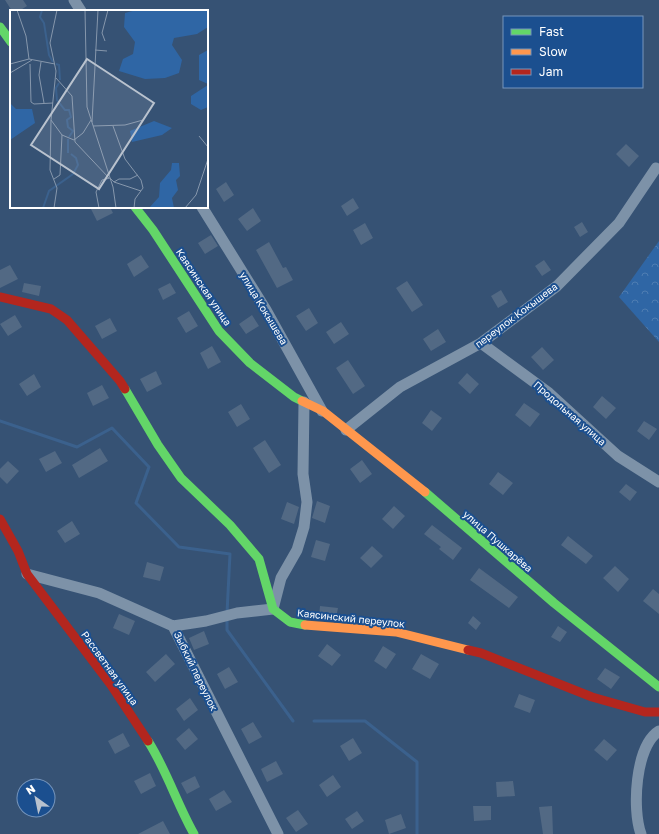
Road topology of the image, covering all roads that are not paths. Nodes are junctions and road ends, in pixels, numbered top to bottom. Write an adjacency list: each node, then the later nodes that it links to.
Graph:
1 (74, 0): 2 (street)
2 (80, 10)
3 (0, 27): 4 (street)
4 (10, 41)
5 (656, 168): 9 (street, переулок Кокышева)
6 (136, 208): 10 (street, Каясинская улица)
7 (203, 208): 11 (street, улица Кокышева)
8 (0, 297): 16 (street)
9 (481, 343): 12 (street, переулок Кокышева); 13 (street, Продольная улица)
10 (304, 402): 11 (street, Каясинская улица); 16 (street)
11 (323, 411): 12 (street, улица Пушкарёва)
12 (346, 430): 18 (street, улица Пушкарёва)
13 (659, 482)
14 (0, 519): 15 (street, Рассветная улица)
15 (27, 574): 17 (street, Зыбкий переулок); 21 (street, Рассветная улица)
16 (273, 609): 17 (street); 19 (street, Каясинский переулок)
17 (173, 626): 22 (street, Зыбкий переулок)
18 (659, 687)
19 (659, 712)
20 (659, 731): 23 (street)
21 (194, 834)
22 (278, 834)
23 (640, 834)

